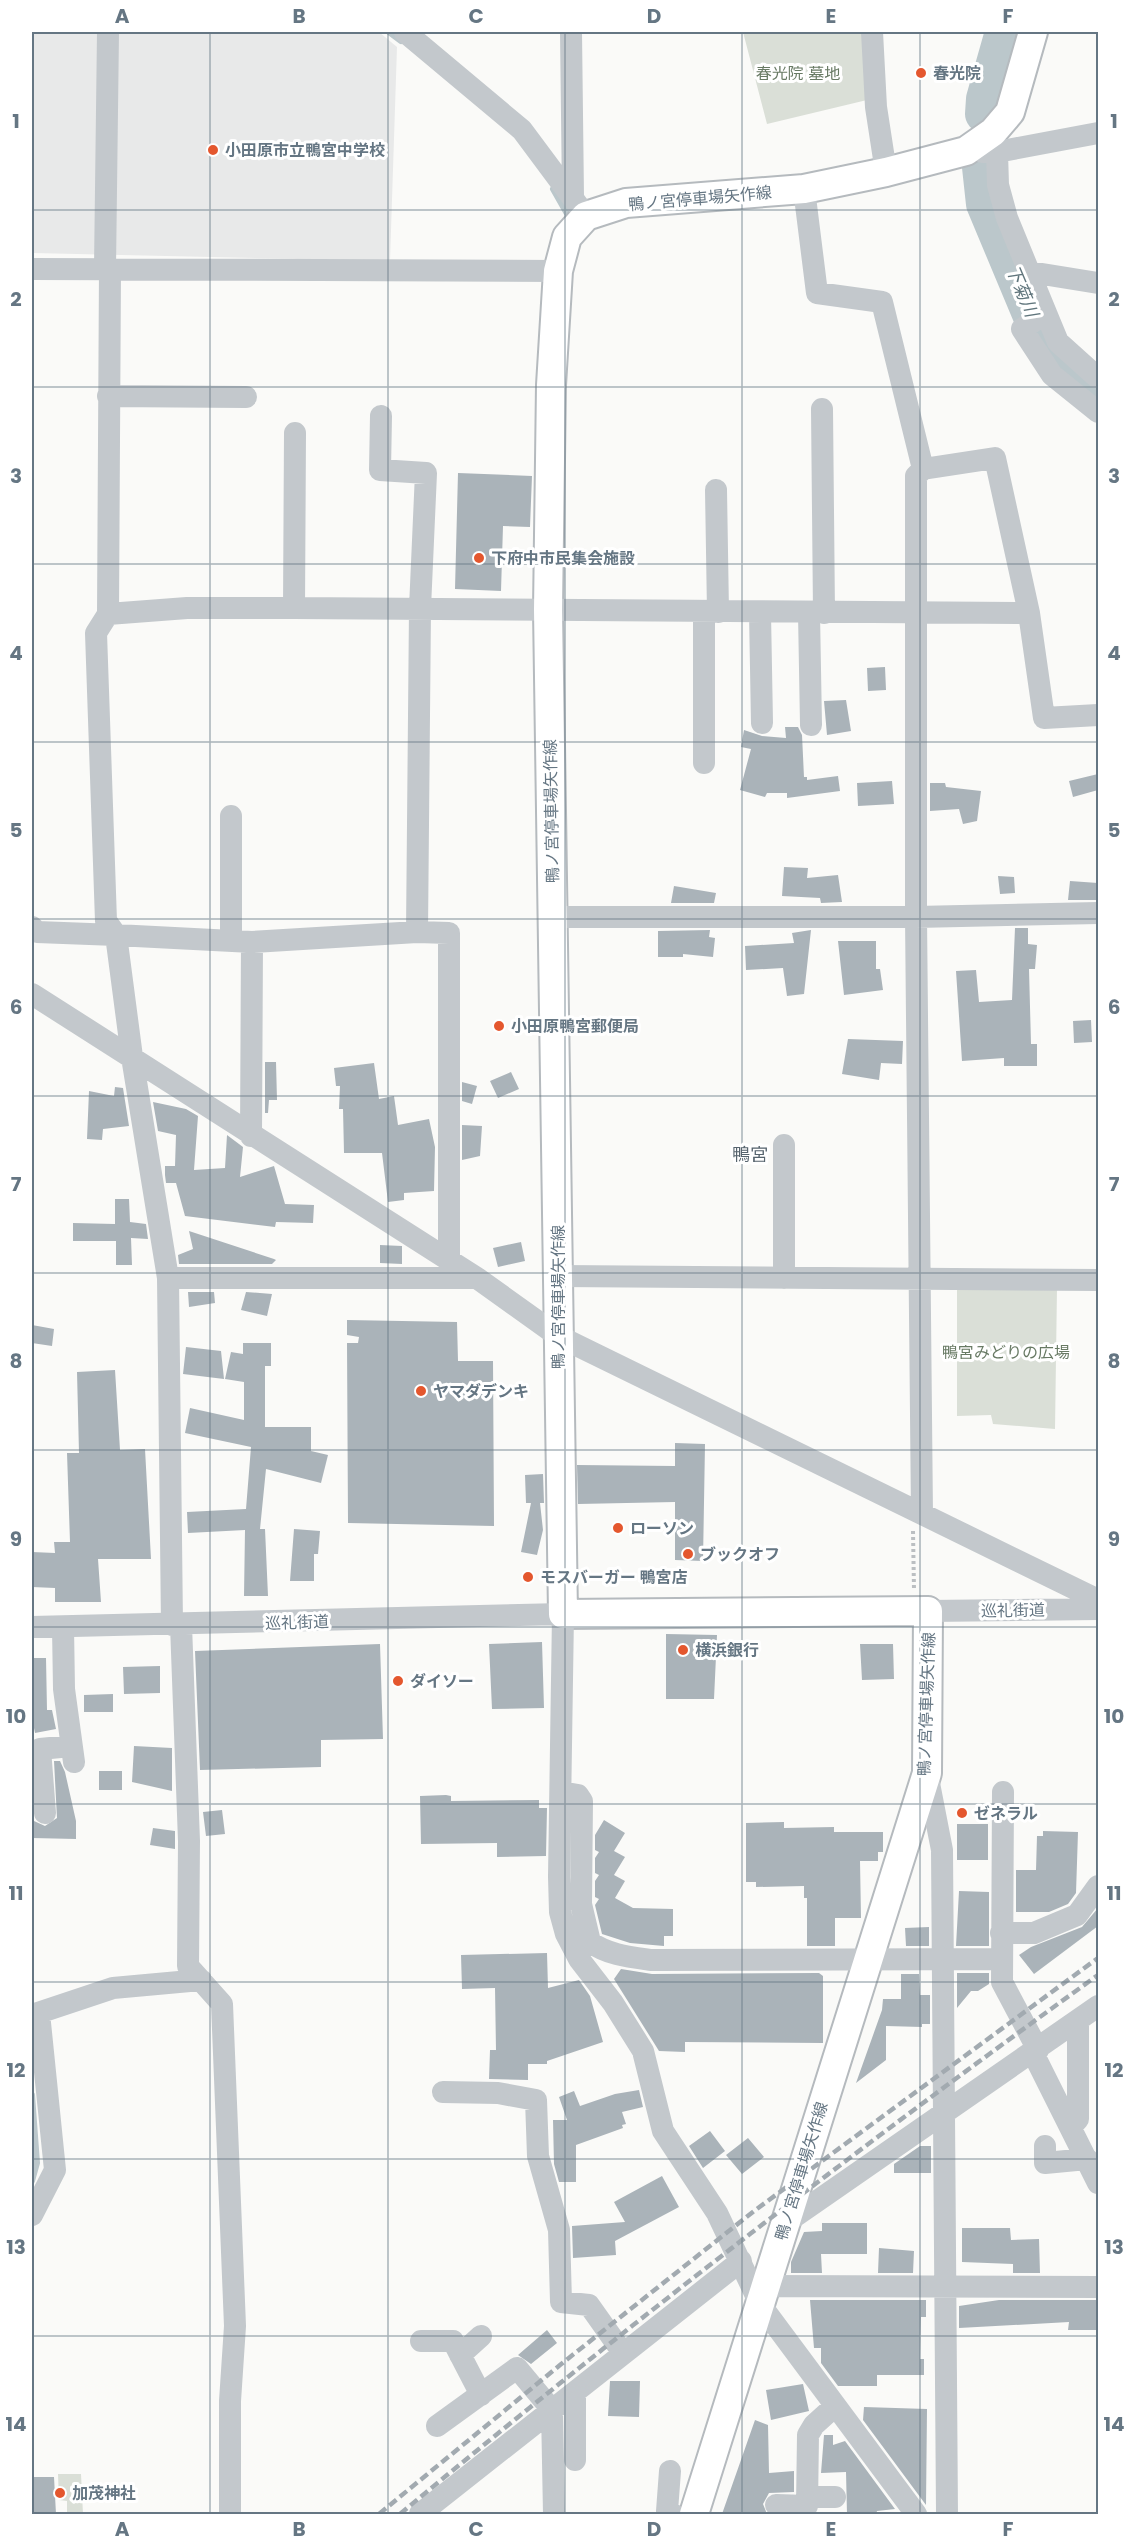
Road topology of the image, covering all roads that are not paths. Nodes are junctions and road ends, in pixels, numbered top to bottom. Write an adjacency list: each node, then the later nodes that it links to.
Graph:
1 (108, 32): 12 (street)
2 (405, 32): 11 (street)
3 (571, 32): 11 (street)
4 (872, 32): 9 (street)
5 (1033, 32): 7 (main road, 鴨ノ宮停車場矢作線)
6 (1098, 133): 8 (street)
7 (966, 152): 8 (street); 9 (main road, 鴨ノ宮停車場矢作線)
8 (997, 152): 15 (street)
9 (886, 172): 10 (main road, 鴨ノ宮停車場矢作線)
10 (804, 189): 11 (main road, 鴨ノ宮停車場矢作線); 25 (street)
11 (580, 206): 14 (main road, 鴨ノ宮停車場矢作線)
12 (108, 268): 13 (street); 14 (street); 19 (street)
13 (32, 269)
14 (558, 271): 29 (main road, 鴨ノ宮停車場矢作線)
15 (1030, 272): 16 (street); 17 (street)
16 (1098, 283)
17 (1046, 312): 18 (street); 22 (street)
18 (1098, 378)
19 (108, 396): 20 (street); 34 (street)
20 (246, 397)
21 (822, 409): 32 (street)
22 (1098, 412)
23 (381, 416): 28 (street)
24 (295, 434): 27 (street)
25 (923, 469): 33 (street); 35 (street)
26 (716, 490): 30 (street)
27 (294, 608): 28 (street); 34 (street)
28 (420, 608): 29 (street); 45 (street)
29 (548, 610): 30 (street); 42 (main road, 鴨ノ宮停車場矢作線)
30 (711, 612): 31 (street); 39 (street)
31 (760, 613): 32 (street); 37 (street)
32 (816, 613): 35 (street); 38 (street)
33 (1029, 613): 35 (street); 36 (street)
34 (108, 614): 46 (street)
35 (917, 614): 43 (street)
36 (1098, 715)
37 (762, 723)
38 (811, 725)
39 (704, 763)
40 (231, 816): 47 (street)
41 (1098, 913): 43 (street)
42 (553, 917): 43 (street); 53 (main road, 鴨ノ宮停車場矢作線)
43 (916, 917): 57 (street)
44 (32, 927): 46 (street)
45 (417, 932): 47 (street); 52 (street)
46 (116, 935): 47 (street); 49 (street)
47 (242, 941): 50 (street)
48 (32, 994): 49 (street)
49 (132, 1057): 50 (street); 54 (street)
50 (251, 1136): 52 (street)
51 (784, 1145): 56 (street)
52 (449, 1262): 55 (street)
53 (559, 1276): 56 (street); 59 (main road, 鴨ノ宮停車場矢作線)
54 (168, 1278): 55 (street); 65 (street)
55 (477, 1278): 59 (street)
56 (784, 1278): 57 (street)
57 (918, 1279): 58 (street); 60 (street)
58 (1098, 1280)
59 (558, 1336): 60 (street); 64 (main road, 鴨ノ宮停車場矢作線)
60 (917, 1512): 61 (street)
61 (1098, 1600)
62 (1098, 1609): 63 (street, 巡礼街道)
63 (921, 1611): 64 (main road, 鴨ノ宮停車場矢作線); 68 (main road, 鴨ノ宮停車場矢作線)
64 (563, 1614): 65 (street, 巡礼街道); 69 (street)
65 (176, 1625): 67 (street, 巡礼街道); 77 (street)
66 (32, 1627): 67 (street, 巡礼街道)
67 (63, 1627): 71 (street)
68 (927, 1773): 74 (main road, 鴨ノ宮停車場矢作線); 76 (street)
69 (561, 1792): 74 (street); 90 (street)
70 (1003, 1792): 73 (street)
71 (45, 1813)
72 (1098, 1886): 73 (street)
73 (1001, 1933): 75 (street)
74 (868, 1959): 76 (street); 89 (main road, 鴨ノ宮停車場矢作線)
75 (1002, 1959): 76 (street); 81 (street)
76 (942, 1960): 83 (street)
77 (201, 1980): 79 (street); 108 (street)
78 (1098, 2006): 80 (street)
79 (35, 2014): 88 (street)
80 (1078, 2021): 81 (street); 84 (street)
81 (1035, 2052): 83 (street); 84 (street)
82 (443, 2092): 96 (street)
83 (942, 2115): 89 (street); 91 (street)
84 (1071, 2127): 86 (street)
85 (1045, 2146): 86 (street)
86 (1087, 2159): 87 (street)
87 (1098, 2183)
88 (32, 2215)
89 (784, 2224): 93 (main road, 鴨ノ宮停車場矢作線)
90 (741, 2261): 93 (street); 96 (street)
91 (943, 2285): 92 (street); 93 (street); 114 (street)
92 (1098, 2287)
93 (762, 2295): 100 (street); 112 (main road, 鴨ノ宮停車場矢作線)
94 (481, 2336): 97 (street)
95 (420, 2341): 97 (street)
96 (622, 2353): 98 (street)
97 (460, 2355): 99 (street)
98 (575, 2392): 101 (street); 103 (street)
99 (481, 2395): 101 (street); 102 (street)
100 (835, 2406): 105 (street); 113 (street)
101 (552, 2410): 109 (street); 110 (street)
102 (437, 2426)
103 (575, 2460)
104 (670, 2471): 111 (street)
105 (807, 2497): 106 (street); 107 (street)
106 (835, 2497)
107 (776, 2505)
108 (230, 2514)
109 (420, 2514)
110 (554, 2514)
111 (673, 2514)
112 (694, 2514)
113 (916, 2514)
114 (947, 2514)

